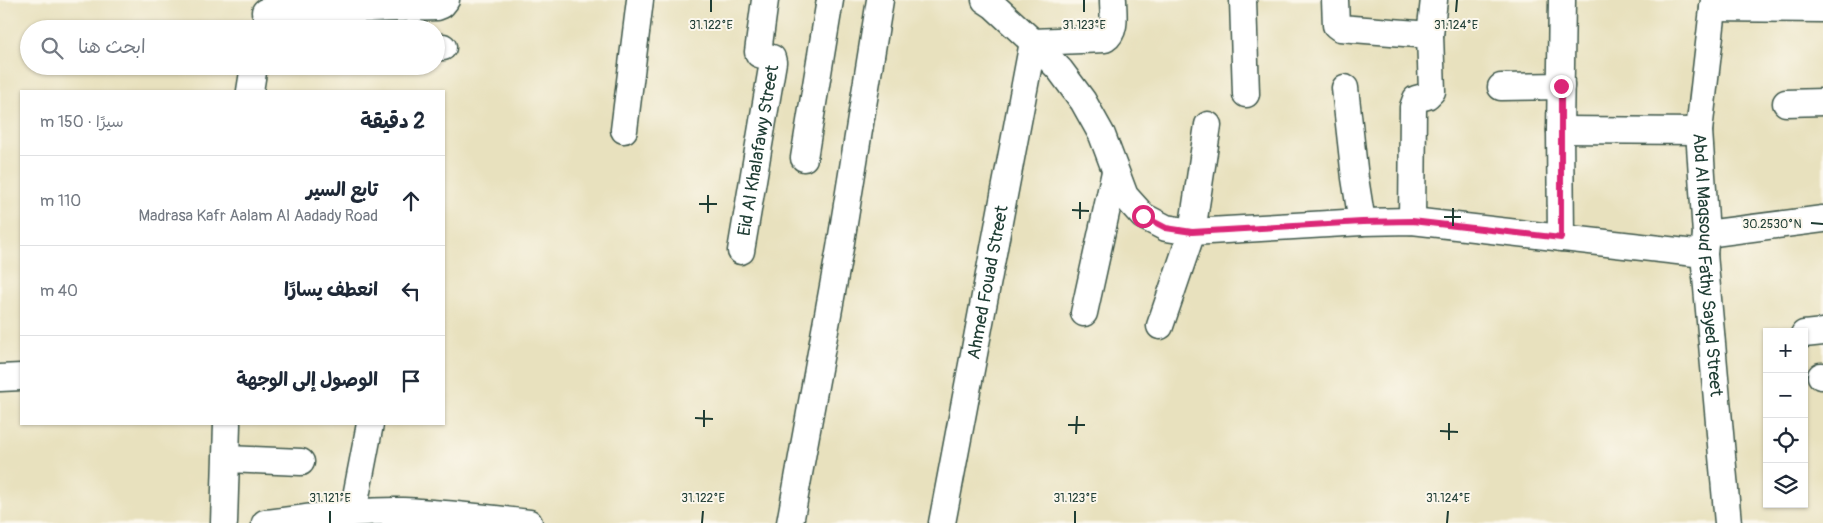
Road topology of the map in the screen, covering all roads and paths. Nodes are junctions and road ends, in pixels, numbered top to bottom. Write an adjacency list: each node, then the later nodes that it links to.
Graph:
1 (446, 0): 15 (street)
2 (640, 0): 27 (street)
3 (765, 0): 38 (street, Eid Al Khalafawy Street)
4 (830, 0): 30 (street)
5 (880, 0): 54 (street)
6 (985, 0): 14 (street)
7 (1113, 0): 17 (street)
8 (1243, 0): 23 (street)
9 (1335, 0): 16 (street)
10 (1434, 0): 16 (street)
11 (1562, 0): 19 (street)
12 (1714, 4): 13 (street); 29 (street, Abd Al Maqsoud Fathy Sayed Street)
13 (1816, 6)
14 (1006, 8): 17 (street)
15 (264, 14)
16 (1430, 35): 33 (street)
17 (1033, 42): 31 (street); 55 (street, Ahmed Fouad Street)
18 (253, 75): 22 (street)
19 (1561, 86): 20 (street); 28 (street)
20 (1501, 87)
21 (1346, 88): 34 (street)
22 (250, 90)
23 (1246, 94)
24 (1823, 102): 25 (street)
25 (1786, 103)
26 (1208, 125): 35 (street)
27 (624, 130)
28 (1560, 130): 29 (street); 36 (street)
29 (1699, 131): 37 (street, Abd Al Maqsoud Fathy Sayed Street)
30 (804, 158)
31 (1115, 172): 35 (street); 39 (street)
32 (1823, 219): 37 (street)
33 (1412, 221): 34 (street); 36 (street)
34 (1362, 222): 35 (street)
35 (1192, 232): 40 (street)
36 (1561, 238): 37 (street)
37 (1705, 244): 56 (street, Abd Al Maqsoud Fathy Sayed Street)
38 (741, 251)
39 (1084, 313)
40 (1160, 326)
41 (1823, 332): 42 (street)
42 (1808, 334)
43 (20, 377): 44 (street)
44 (0, 378)
45 (227, 425): 47 (street)
46 (370, 425): 49 (street)
47 (226, 459): 48 (street); 51 (street)
48 (301, 462)
49 (353, 512): 50 (street); 53 (street)
50 (311, 520): 52 (street)
51 (224, 523)
52 (265, 523)
53 (529, 523)
54 (790, 523)
55 (942, 523)
56 (1728, 523)

